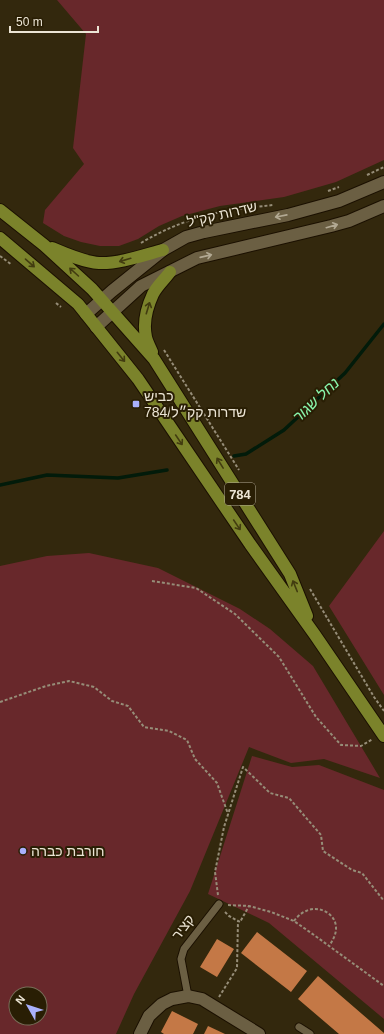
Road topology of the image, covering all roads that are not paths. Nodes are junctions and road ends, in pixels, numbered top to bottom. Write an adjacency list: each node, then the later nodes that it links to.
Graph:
1 (384, 182): 6 (street, שדרות קק"ל, one-way to 6)
2 (384, 206): 7 (street, one-way to 2)
3 (0, 210): 5 (main road, 784)
4 (0, 238): 10 (main road, 784, one-way to 10)
5 (44, 245): 6 (main road, one-way to 5); 8 (main road, 784, one-way to 5)
6 (163, 250): 8 (street, שדרות קק"ל)
7 (170, 272): 9 (street); 12 (main road, one-way to 7)
8 (102, 299): 9 (main road, 784); 10 (street, שדרות קק"ל)
9 (113, 311): 11 (street); 12 (main road, 784)
10 (86, 314): 11 (main road, 784)
11 (96, 327): 13 (main road, 784, one-way to 13)
12 (154, 359): 13 (main road, 784, one-way to 12)
13 (315, 635): 14 (main road, 784)
14 (383, 734)
15 (219, 904): 16 (lane, קציר)
16 (188, 996): 18 (street); 19 (street)
17 (299, 1027): 20 (lane)
18 (140, 1034)
19 (259, 1034)
20 (310, 1034)

